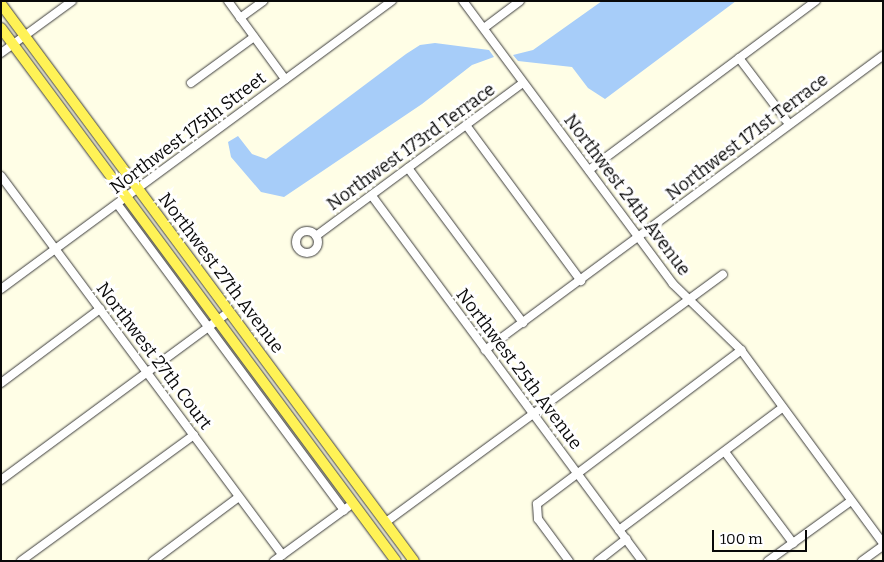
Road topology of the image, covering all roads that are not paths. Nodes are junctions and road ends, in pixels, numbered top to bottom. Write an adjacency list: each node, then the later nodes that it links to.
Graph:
1 (72, 1): 12 (street)
2 (228, 1): 9 (street)
3 (263, 1): 9 (street)
4 (392, 1): 18 (street, Northwest 175th Street)
5 (463, 1): 11 (street, Northwest 24th Avenue)
6 (520, 1): 11 (street)
7 (816, 1): 17 (street)
8 (1, 4): 12 (main road, Northwest 27th Avenue)
9 (240, 18): 13 (street)
10 (1, 28): 14 (main road, Northwest 27th Avenue)
11 (484, 28): 20 (street, Northwest 24th Avenue)
12 (25, 36): 14 (street); 26 (main road, Northwest 27th Avenue)
13 (254, 37): 18 (street); 19 (street)
14 (13, 44): 15 (street); 28 (main road, Northwest 27th Avenue)
15 (2, 51)
16 (883, 56): 21 (street, Northwest 171st Terrace)
17 (739, 58): 21 (street); 24 (street)
18 (285, 79): 26 (street, Northwest 175th Street)
19 (191, 83)
20 (524, 83): 22 (street, Northwest 173rd Terrace); 24 (street, Northwest 24th Avenue)
21 (789, 124): 31 (street, Northwest 171st Terrace)
22 (466, 125): 23 (street, Northwest 173rd Terrace); 34 (street)
23 (408, 168): 27 (street, Northwest 173rd Terrace); 40 (street)
24 (589, 170): 31 (street, Northwest 24th Avenue)
25 (1, 176): 32 (street, Northwest 27th Court)
26 (139, 190): 28 (street, Northwest 175th Street); 38 (main road, Northwest 27th Avenue)
27 (372, 196): 30 (street, Northwest 173rd Terrace); 42 (street, Northwest 25th Avenue)
28 (127, 198): 29 (street, Northwest 175th Street); 39 (main road, Northwest 27th Avenue)
29 (118, 204): 32 (street, Northwest 175th Street); 41 (street)
30 (316, 236)
31 (638, 238): 34 (street, Northwest 171st Terrace); 36 (street, Northwest 24th Avenue)
32 (55, 249): 35 (street, Northwest 175th Street); 37 (street, Northwest 27th Court)
33 (723, 274): 36 (street)
34 (581, 280): 40 (street, Northwest 171st Terrace)
35 (1, 289)
36 (691, 298): 43 (street, Northwest 24th Avenue); 47 (street)
37 (100, 309): 44 (street, Northwest 27th Court); 45 (street)
38 (230, 312): 39 (street); 48 (main road, Northwest 27th Avenue)
39 (218, 320): 41 (street); 49 (main road, Northwest 27th Avenue)
40 (523, 323): 42 (street, Northwest 171st Terrace)
41 (208, 327): 44 (street); 57 (street)
42 (485, 350): 47 (street, Northwest 25th Avenue)
43 (741, 350): 46 (street, Northwest 24th Avenue); 52 (street)
44 (146, 372): 50 (street, Northwest 27th Court); 53 (street)
45 (1, 383)
46 (782, 408): 51 (street); 55 (street, Northwest 24th Avenue)
47 (533, 414): 52 (street, Northwest 25th Avenue); 58 (street)
48 (307, 416): 49 (main road); 58 (main road, Northwest 27th Avenue)
49 (296, 425): 56 (main road, Northwest 27th Avenue)
50 (194, 435): 54 (street, Northwest 27th Court); 64 (street)
51 (725, 452): 59 (street); 61 (street)
52 (576, 472): 59 (street, Northwest 25th Avenue); 69 (street)
53 (1, 480)
54 (240, 497): 63 (street, Northwest 27th Court); 65 (street)
55 (851, 501): 61 (street); 62 (street, Northwest 24th Avenue)
56 (356, 507): 57 (street); 58 (main road); 67 (main road, Northwest 27th Avenue)
57 (344, 510): 63 (street)
58 (386, 522): 68 (main road, Northwest 27th Avenue)
59 (619, 530): 60 (street, Northwest 25th Avenue)
60 (626, 539): 70 (street); 71 (street, Northwest 25th Avenue)
61 (793, 543): 72 (street)
62 (883, 544): 73 (street)
63 (282, 554): 66 (street)
64 (21, 561)
65 (153, 561)
66 (274, 561)
67 (396, 561)
68 (414, 561)
69 (569, 561)
70 (598, 561)
71 (642, 561)
72 (768, 561)
73 (862, 561)

